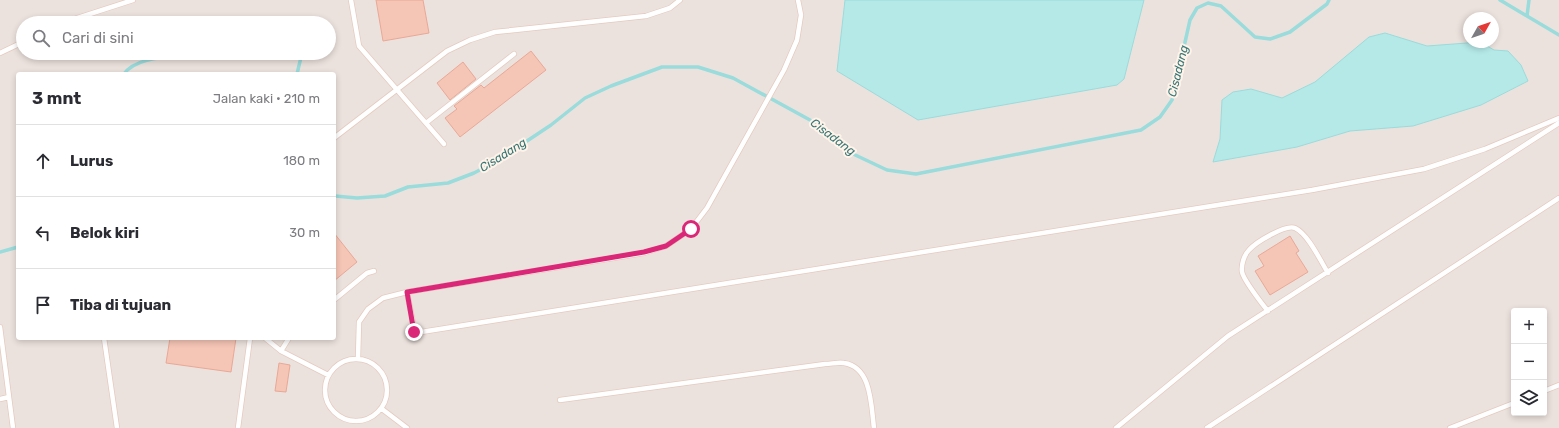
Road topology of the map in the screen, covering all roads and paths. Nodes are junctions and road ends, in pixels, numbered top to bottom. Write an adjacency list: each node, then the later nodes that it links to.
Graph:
1 (133, 0): 5 (lane)
2 (351, 0): 9 (lane)
3 (680, 0): 9 (lane)
4 (798, 0): 18 (lane)
5 (84, 16)
6 (16, 45): 7 (lane)
7 (0, 53)
8 (514, 54): 11 (lane)
9 (398, 90): 11 (lane); 13 (lane)
10 (1559, 118): 18 (lane)
11 (426, 123): 14 (lane)
12 (1559, 123): 17 (lane)
13 (336, 136)
14 (444, 144)
15 (1559, 198): 42 (lane)
16 (374, 271): 19 (lane)
17 (1328, 273): 20 (lane); 20 (lane)
18 (407, 292): 27 (lane)
19 (336, 298)
20 (1268, 311): 41 (lane)
21 (0, 328): 31 (lane)
22 (104, 340): 37 (lane)
23 (250, 340): 38 (lane)
24 (267, 340): 26 (lane)
25 (288, 340): 26 (lane)
26 (281, 351): 28 (lane)
27 (358, 358): 28 (lane); 35 (lane)
28 (328, 375): 35 (lane)
29 (1559, 385): 30 (lane)
30 (1547, 390)
31 (9, 398): 32 (lane); 36 (lane)
32 (0, 399)
33 (560, 400): 40 (lane)
34 (1511, 403): 43 (lane)
35 (382, 409): 39 (lane)
36 (13, 428)
37 (117, 428)
38 (238, 428)
39 (407, 428)
40 (874, 428)
41 (1116, 428)
42 (1207, 428)
43 (1450, 428)

